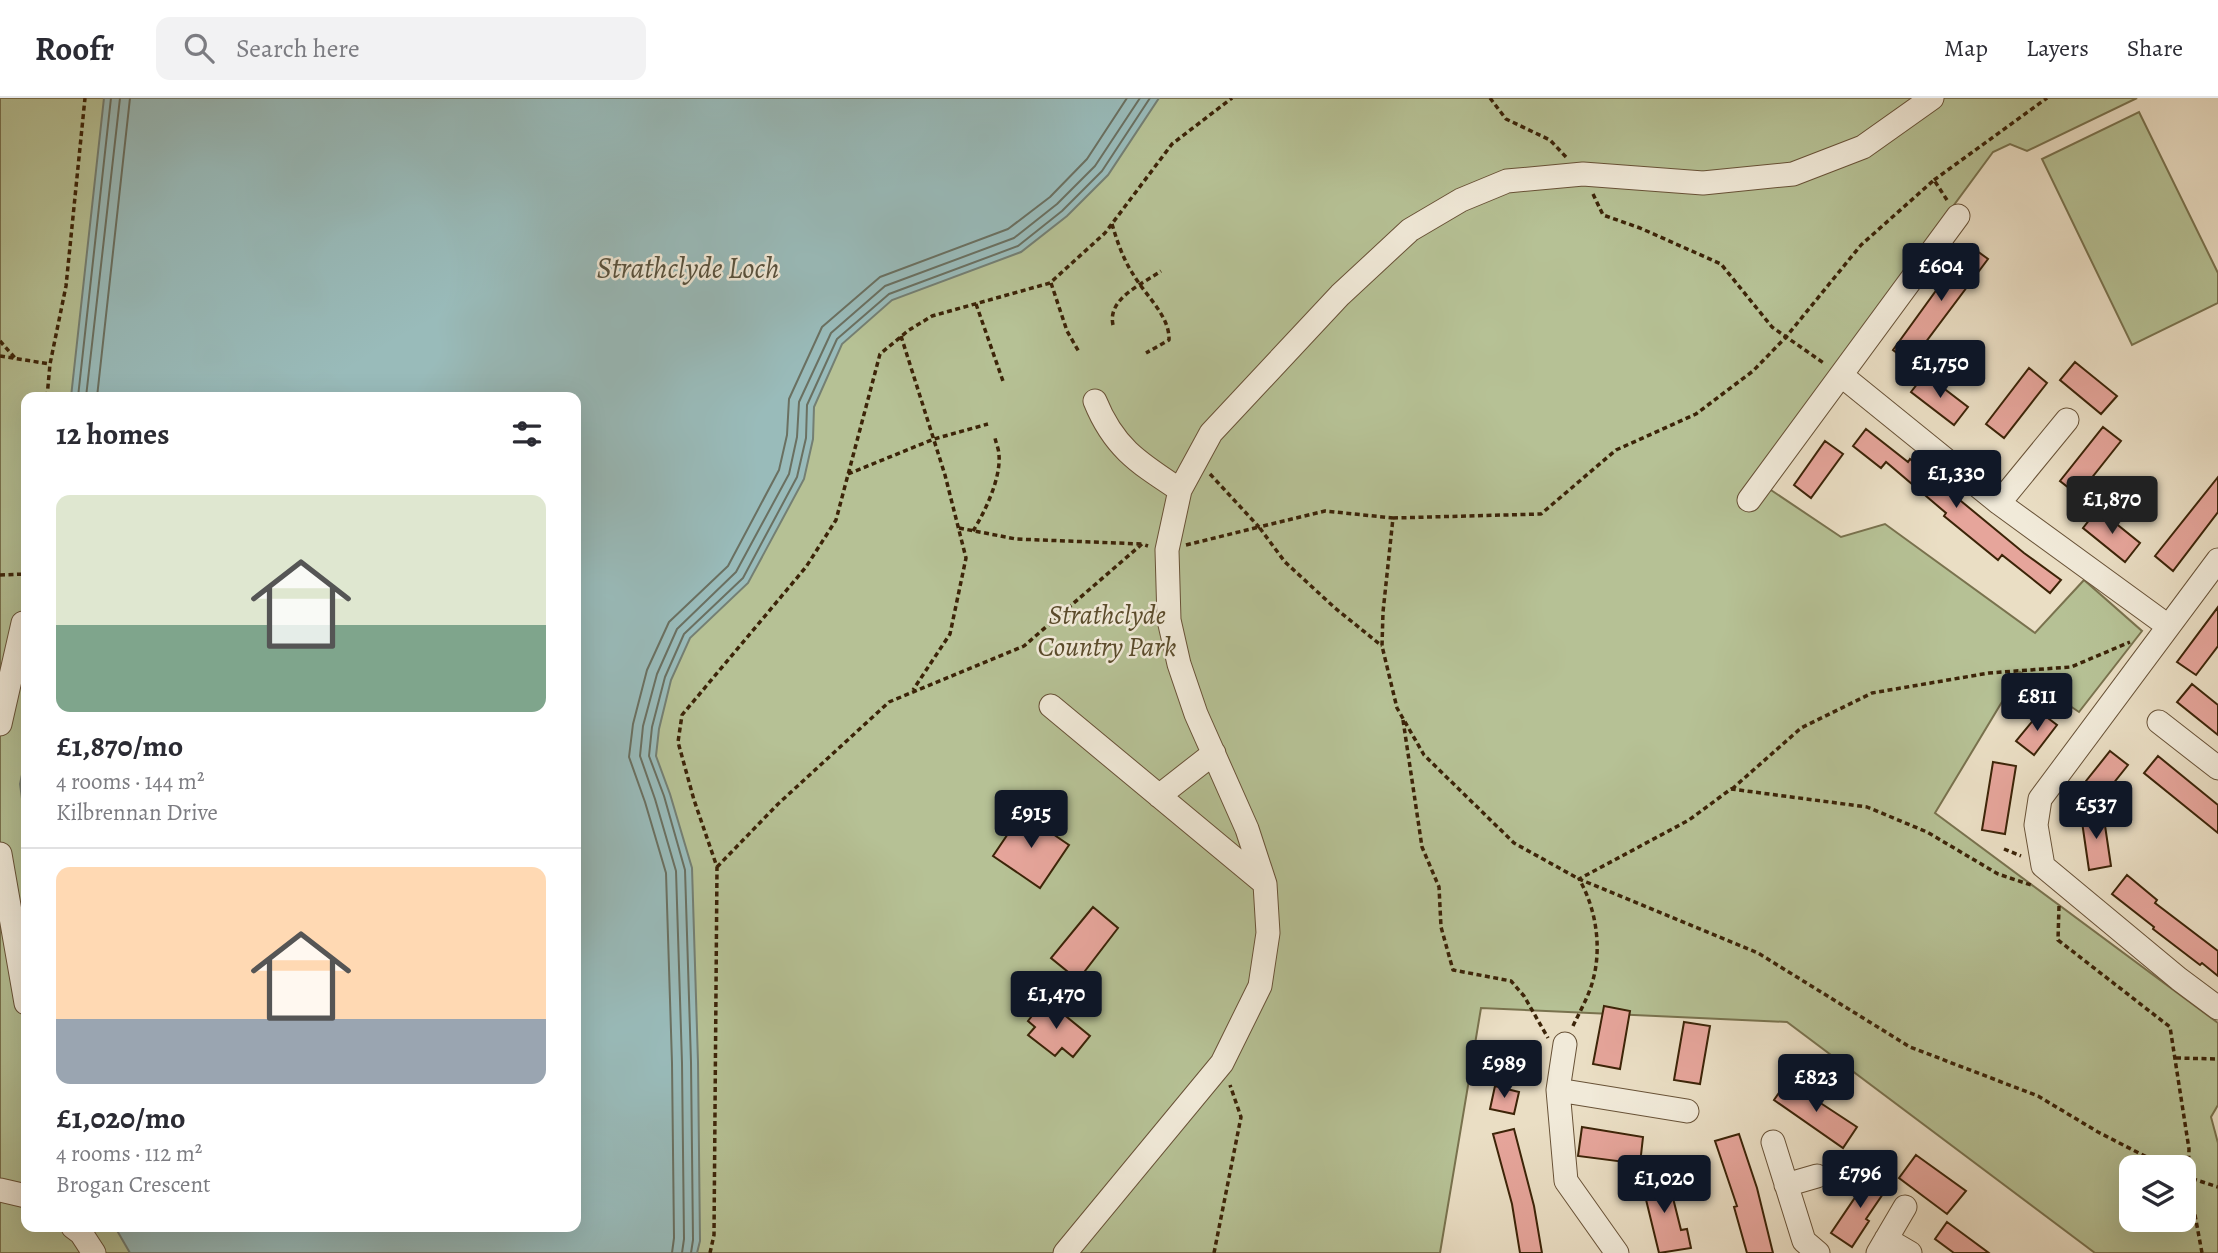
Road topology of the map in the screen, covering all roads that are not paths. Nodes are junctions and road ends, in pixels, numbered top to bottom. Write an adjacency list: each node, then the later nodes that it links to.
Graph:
1 (1932, 98): 6 (street)
2 (1946, 221): 3 (street)
3 (1841, 375): 7 (street); 8 (street)
4 (1095, 401): 6 (street)
5 (2067, 420): 8 (street)
6 (1180, 490): 15 (street)
7 (1749, 500)
8 (1999, 503): 10 (street)
9 (2218, 560): 10 (street)
10 (2168, 626): 21 (street)
11 (21, 632): 14 (street)
12 (1051, 706): 17 (street)
13 (2158, 722): 16 (street)
14 (0, 724)
15 (1214, 753): 17 (street); 19 (street)
16 (2218, 768)
17 (1159, 796): 19 (street)
18 (0, 854): 20 (street)
19 (1265, 884): 34 (street)
20 (21, 974)
21 (2218, 1008)
22 (1565, 1049): 23 (street)
23 (1558, 1090): 24 (street); 35 (street)
24 (1687, 1111)
25 (1773, 1142): 27 (street)
26 (1817, 1176): 27 (street)
27 (1786, 1185): 36 (street)
28 (0, 1191): 29 (street)
29 (21, 1195)
30 (1905, 1207): 32 (street)
31 (78, 1232): 33 (street)
32 (1882, 1246): 37 (street)
33 (94, 1253)
34 (1066, 1253)
35 (1618, 1253)
36 (1818, 1253)
37 (1910, 1253)

